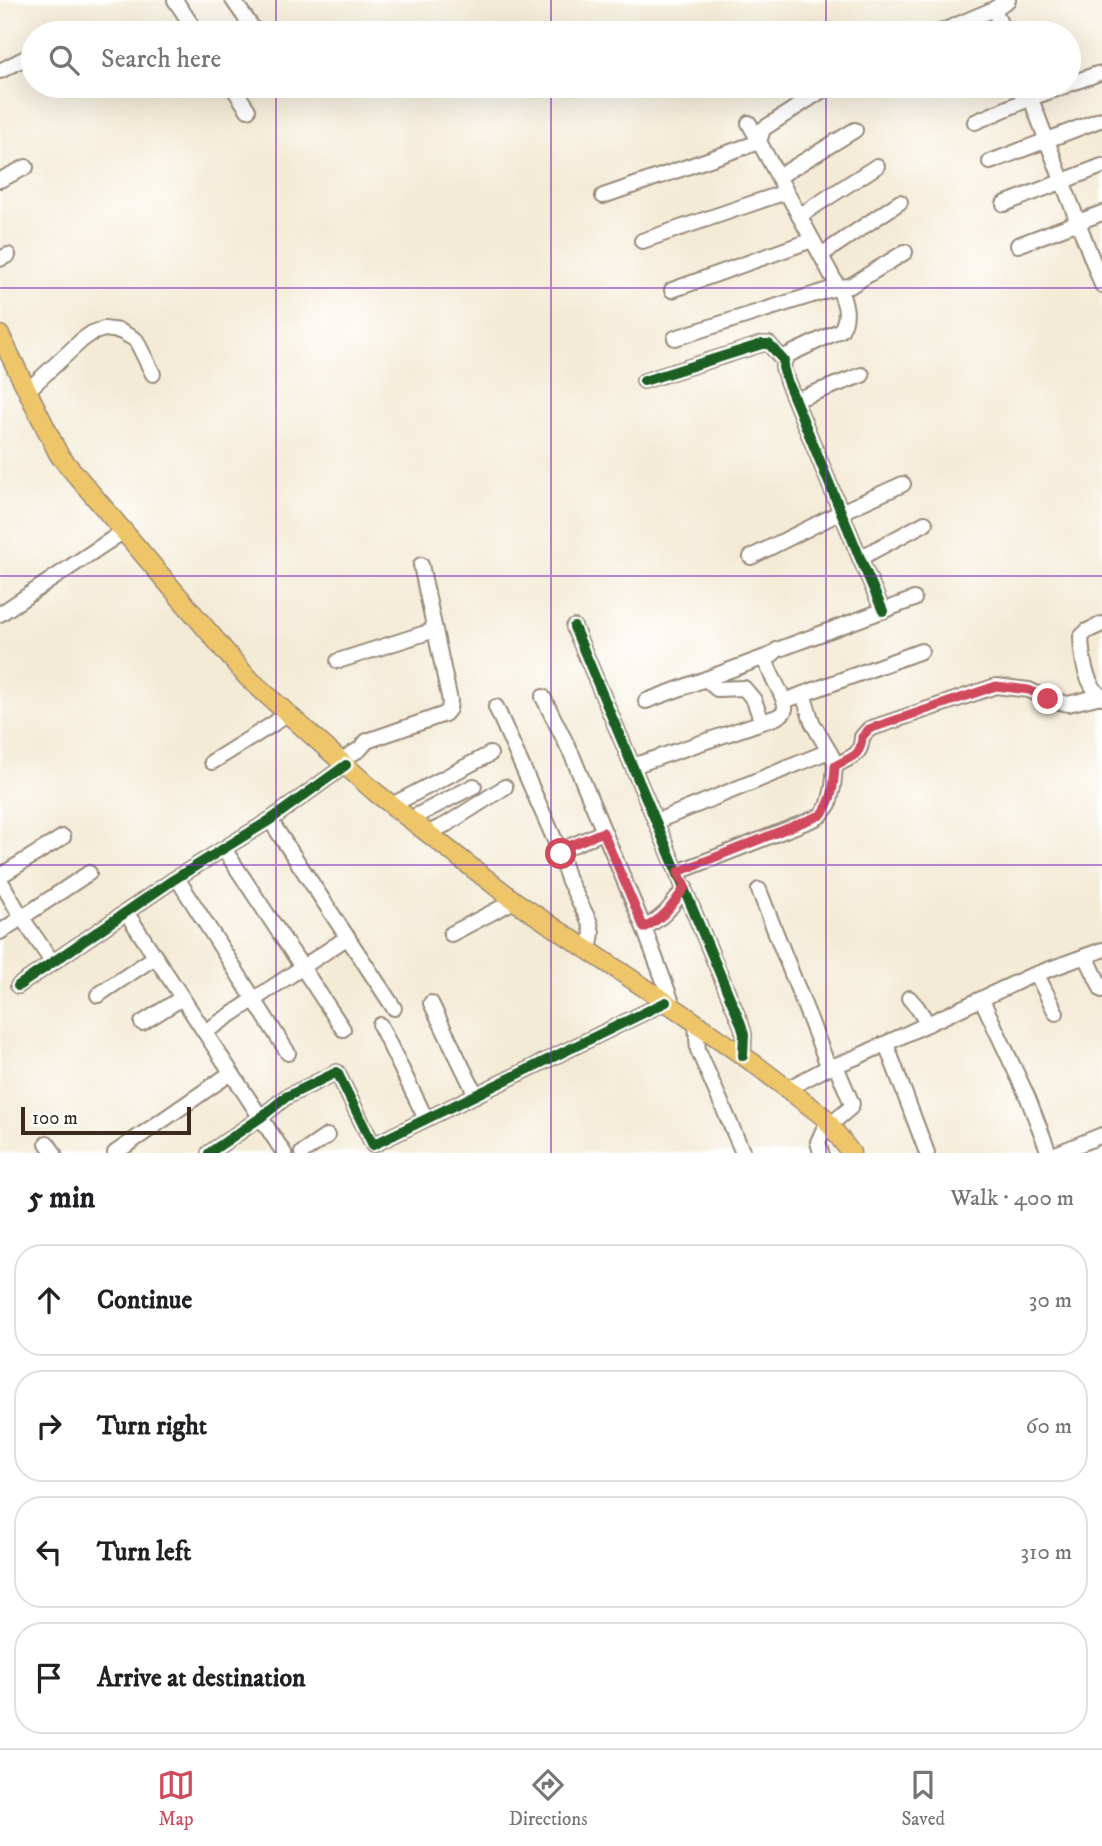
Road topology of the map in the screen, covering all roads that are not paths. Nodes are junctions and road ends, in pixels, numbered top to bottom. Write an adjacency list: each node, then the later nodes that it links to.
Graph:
1 (175, 0): 5 (street)
2 (233, 0): 6 (street)
3 (1008, 0): 4 (street)
4 (994, 9): 7 (street); 8 (street)
5 (189, 21)
6 (248, 21)
7 (966, 21)
8 (999, 21)
9 (21, 60): 10 (street)
10 (0, 71)
11 (1097, 74): 12 (street)
12 (1081, 80)
13 (240, 98): 17 (street)
14 (811, 98): 23 (street)
15 (1017, 98): 19 (street)
16 (1030, 98): 22 (street)
17 (248, 110)
18 (1102, 119): 22 (street)
19 (975, 122)
20 (749, 123): 23 (street)
21 (855, 130): 28 (street)
22 (1047, 140): 24 (street); 30 (street)
23 (760, 142): 28 (street); 32 (street)
24 (990, 162)
25 (877, 166): 36 (street)
26 (1102, 166): 30 (street)
27 (26, 167): 29 (street)
28 (778, 177): 31 (street)
29 (0, 180)
30 (1062, 181): 34 (street); 37 (street)
31 (786, 192): 36 (street); 39 (street)
32 (603, 196)
33 (900, 202): 42 (street)
34 (1004, 204)
35 (1102, 213): 37 (street)
36 (799, 216): 38 (street)
37 (1078, 223): 40 (street); 43 (street)
38 (812, 240): 42 (street); 46 (street)
39 (642, 241)
40 (1018, 245)
41 (905, 252): 45 (street)
42 (821, 255): 45 (street)
43 (1098, 261): 44 (street)
44 (1102, 285)
45 (838, 287): 48 (street); 49 (street)
46 (672, 290)
47 (0, 335): 53 (main road)
48 (675, 338)
49 (783, 361): 52 (street); 54 (street)
50 (153, 374): 53 (street)
51 (862, 375): 54 (street)
52 (645, 380)
53 (27, 391): 58 (main road)
54 (795, 400): 56 (street)
55 (903, 484): 56 (street)
56 (841, 512): 59 (street); 60 (street)
57 (925, 523): 60 (street)
58 (124, 531): 64 (street); 78 (main road)
59 (751, 557)
60 (860, 558): 63 (street)
61 (421, 565): 67 (street)
62 (914, 599): 63 (street)
63 (883, 611): 69 (street)
64 (0, 614)
65 (1102, 624): 74 (street)
66 (574, 627): 84 (street)
67 (435, 630): 70 (street); 83 (street)
68 (921, 651): 72 (street)
69 (768, 656): 71 (street); 76 (street)
70 (338, 662)
71 (706, 679): 75 (street); 79 (street)
72 (803, 694): 76 (street); 80 (street)
73 (543, 697): 92 (street)
74 (1101, 697): 85 (street)
75 (646, 701)
76 (784, 701): 79 (street)
77 (496, 707): 96 (street)
78 (287, 712): 82 (street); 83 (main road)
79 (762, 722): 84 (street)
80 (829, 751): 85 (street); 91 (street)
81 (490, 754): 88 (street)
82 (212, 762)
83 (343, 763): 88 (main road); 90 (street)
84 (633, 766): 91 (street)
85 (835, 766): 97 (street)
86 (474, 786): 89 (street)
87 (505, 788): 93 (street)
88 (392, 805): 89 (main road)
89 (410, 819): 93 (main road)
90 (270, 820): 95 (street); 109 (street)
91 (657, 821): 97 (street)
92 (603, 832): 96 (street); 106 (street)
93 (428, 833): 103 (main road)
94 (63, 837): 99 (street)
95 (224, 849): 100 (street); 115 (street)
96 (559, 850): 111 (street)
97 (678, 872): 101 (street)
98 (89, 873): 105 (street)
99 (0, 878): 105 (street)
100 (177, 878): 104 (street); 122 (street)
101 (685, 887): 106 (street); 136 (street)
102 (759, 890): 137 (street)
103 (514, 901): 108 (street); 111 (main road)
104 (126, 912): 113 (street); 114 (street)
105 (22, 918): 107 (street); 114 (street)
106 (644, 928): 125 (street)
107 (0, 932)
108 (451, 934)
109 (348, 937): 115 (street); 126 (street)
110 (1102, 950): 112 (street)
111 (589, 951): 125 (main road)
112 (1086, 956): 116 (street); 118 (street)
113 (155, 957): 119 (street); 120 (street)
114 (53, 963): 117 (street)
115 (302, 968): 122 (street); 132 (street)
116 (1037, 975): 123 (street); 127 (street)
117 (18, 986)
118 (1102, 990)
119 (98, 995)
120 (182, 998): 128 (street); 133 (street)
121 (909, 998): 130 (street)
122 (255, 999): 133 (street); 135 (street)
123 (982, 1000): 130 (street); 154 (street)
124 (431, 1003): 140 (street)
125 (670, 1006): 129 (main road); 140 (street)
126 (394, 1008)
127 (1056, 1013)
128 (142, 1023)
129 (696, 1024): 136 (main road); 150 (street)
130 (928, 1024): 134 (street)
131 (380, 1025): 142 (street)
132 (342, 1029)
133 (205, 1032): 138 (street)
134 (886, 1044): 137 (street); 153 (street)
135 (288, 1053)
136 (743, 1056): 139 (main road)
137 (833, 1067): 139 (street); 143 (street)
138 (231, 1073): 141 (street); 146 (street)
139 (787, 1089): 143 (main road)
140 (476, 1095): 142 (street)
141 (260, 1118): 142 (street); 147 (street); 148 (street)
142 (426, 1119)
143 (828, 1123): 151 (street); 152 (main road)
144 (1102, 1135): 155 (street)
145 (327, 1136): 149 (street)
146 (115, 1153)
147 (209, 1153)
148 (284, 1153)
149 (302, 1153)
150 (743, 1153)
151 (821, 1153)
152 (851, 1153)
153 (927, 1153)
154 (1049, 1153)
155 (1058, 1153)

